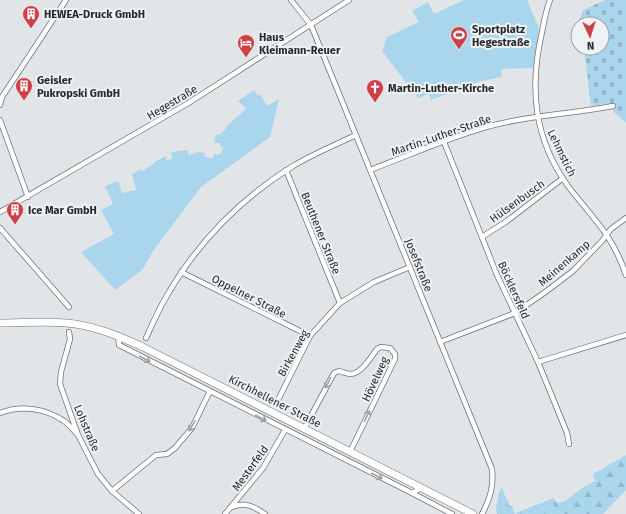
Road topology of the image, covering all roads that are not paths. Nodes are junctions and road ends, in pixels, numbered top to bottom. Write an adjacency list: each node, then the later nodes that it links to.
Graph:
1 (66, 0): 6 (street)
2 (291, 0): 5 (street, Josefstraße)
3 (349, 0): 5 (street, Hegestraße)
4 (550, 0): 8 (street, Lehmstich)
5 (311, 25): 10 (street, Josefstraße); 15 (street, Hegestraße)
6 (0, 105)
7 (613, 106): 8 (street, Martin-Luther-Straße)
8 (538, 116): 11 (street, Martin-Luther-Straße); 14 (street, Lehmstich)
9 (0, 120): 15 (street)
10 (356, 135): 12 (street); 13 (street, Josefstraße)
11 (444, 142): 13 (street, Martin-Luther-Straße); 20 (street, Böcklersfeld)
12 (286, 170): 22 (street); 24 (street, Beuthener Straße)
13 (370, 170): 21 (street, Josefstraße)
14 (563, 178): 19 (street, Lehmstich); 20 (street, Hülsenbusch)
15 (28, 196): 16 (street, Hegestraße)
16 (0, 212)
17 (626, 218): 19 (street, Meinenkamp)
18 (0, 228): 25 (street)
19 (606, 235): 23 (street, Lehmstich); 26 (street, Meinenkamp)
20 (482, 237): 26 (street, Böcklersfeld)
21 (410, 267): 24 (street, Birkenweg); 33 (street, Josefstraße)
22 (181, 272): 31 (street, Oppelner Straße); 32 (street)
23 (626, 275)
24 (340, 303): 31 (street, Birkenweg)
25 (68, 307)
26 (514, 313): 33 (street, Meinenkamp); 34 (street, Böcklersfeld)
27 (0, 323): 30 (main road, Kirchhellener Straße)
28 (69, 332): 40 (street, Lohstraße)
29 (626, 335): 34 (street)
30 (118, 336): 35 (street, Kirchhellener Straße, one-way to 35); 38 (main road, Kirchhellener Straße)
31 (310, 336): 36 (street, Birkenweg)
32 (146, 338)
33 (440, 342): 52 (street, Josefstraße)
34 (538, 362): 41 (street, Böcklersfeld)
35 (210, 391): 39 (street, Kirchhellener Straße, one-way to 39); 44 (street, one-way to 44)
36 (277, 402)
37 (0, 413): 40 (street)
38 (304, 429): 42 (main road, Kirchhellener Straße); 42 (street, Hövelweg, one-way to 38)
39 (285, 430): 45 (street, Kirchhellener Straße, one-way to 45); 46 (street, Mesterfeld)
40 (78, 435): 44 (street, Lohstraße)
41 (569, 444)
42 (350, 452): 43 (main road, Kirchhellener Straße)
43 (421, 488): 45 (street); 51 (main road, Kirchhellener Straße)
44 (112, 491): 47 (street, Lohstraße)
45 (412, 494): 50 (street, Kirchhellener Straße)
46 (230, 508): 48 (street, Mesterfeld); 49 (street)
47 (139, 514)
48 (225, 514)
49 (265, 514)
50 (452, 514)
51 (473, 514)
52 (482, 514)

